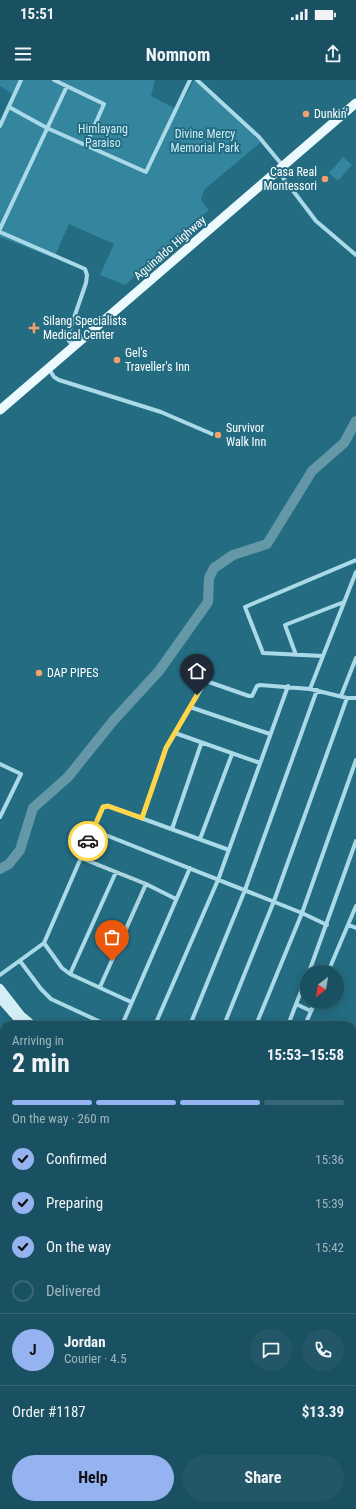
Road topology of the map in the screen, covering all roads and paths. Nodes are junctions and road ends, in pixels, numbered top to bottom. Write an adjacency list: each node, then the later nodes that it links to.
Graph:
1 (21, 80): 7 (street)
2 (54, 80): 5 (street)
3 (190, 80): 10 (street)
4 (197, 80): 11 (street)
5 (67, 86): 9 (street); 10 (street)
6 (356, 104): 11 (main road, Aguinaldo Highway)
7 (9, 108): 8 (street); 9 (street)
8 (0, 126)
9 (47, 128): 10 (street); 12 (street)
10 (86, 145)
11 (280, 169): 13 (street); 14 (main road, Aguinaldo Highway)
12 (0, 231): 14 (street)
13 (356, 255)
14 (74, 347): 15 (main road, Aguinaldo Highway)
15 (49, 368): 16 (main road, Aguinaldo Highway); 17 (street)
16 (0, 410)
17 (212, 434)
18 (356, 560): 21 (street)
19 (356, 572): 20 (street)
20 (344, 602): 21 (street); 22 (street)
21 (296, 655): 22 (street)
22 (323, 656): 25 (street)
23 (356, 658): 27 (street)
24 (288, 686): 25 (street); 30 (street); 32 (street)
25 (310, 689): 26 (street)
26 (317, 690): 27 (street); 50 (street)
27 (341, 696): 28 (street)
28 (348, 698): 29 (street); 52 (street)
29 (356, 698)
30 (190, 707): 31 (street); 32 (street)
31 (175, 733): 33 (street); 39 (street)
32 (270, 734): 37 (street)
33 (201, 744): 34 (street); 40 (street)
34 (232, 754): 37 (street); 42 (street)
35 (356, 760): 54 (street)
36 (0, 764): 38 (street)
37 (260, 764): 44 (street)
38 (0, 817)
39 (142, 818): 40 (street); 41 (street)
40 (172, 829): 42 (street)
41 (93, 830): 45 (street); 46 (street)
42 (200, 839): 44 (street)
43 (356, 841): 55 (street)
44 (229, 850): 48 (street)
45 (81, 858): 47 (street); 58 (street)
46 (190, 868): 48 (street); 51 (street)
47 (116, 872): 49 (street); 62 (street)
48 (218, 880): 50 (street); 75 (street)
49 (146, 884): 51 (street); 64 (street)
50 (245, 890): 52 (street); 76 (street)
51 (176, 899): 68 (street)
52 (274, 901): 54 (street); 77 (street)
53 (356, 906): 56 (street)
54 (302, 913): 55 (street); 78 (street)
55 (327, 925): 60 (street)
56 (349, 925): 57 (street); 61 (street)
57 (356, 928)
58 (44, 943): 59 (street); 62 (street)
59 (20, 961): 63 (street); 73 (street)
60 (312, 965)
61 (331, 965)
62 (70, 974): 64 (street)
63 (0, 975)
64 (100, 987): 68 (street)
65 (0, 988): 72 (street)
66 (300, 994): 69 (street)
67 (0, 999): 71 (street)
68 (131, 1002): 74 (street)
69 (296, 1004): 70 (street); 79 (street)
70 (311, 1011): 80 (street)
71 (19, 1021)
72 (28, 1021)
73 (98, 1021)
74 (124, 1021)
75 (157, 1021)
76 (192, 1021)
77 (226, 1021)
78 (258, 1021)
79 (290, 1021)
80 (307, 1021)

